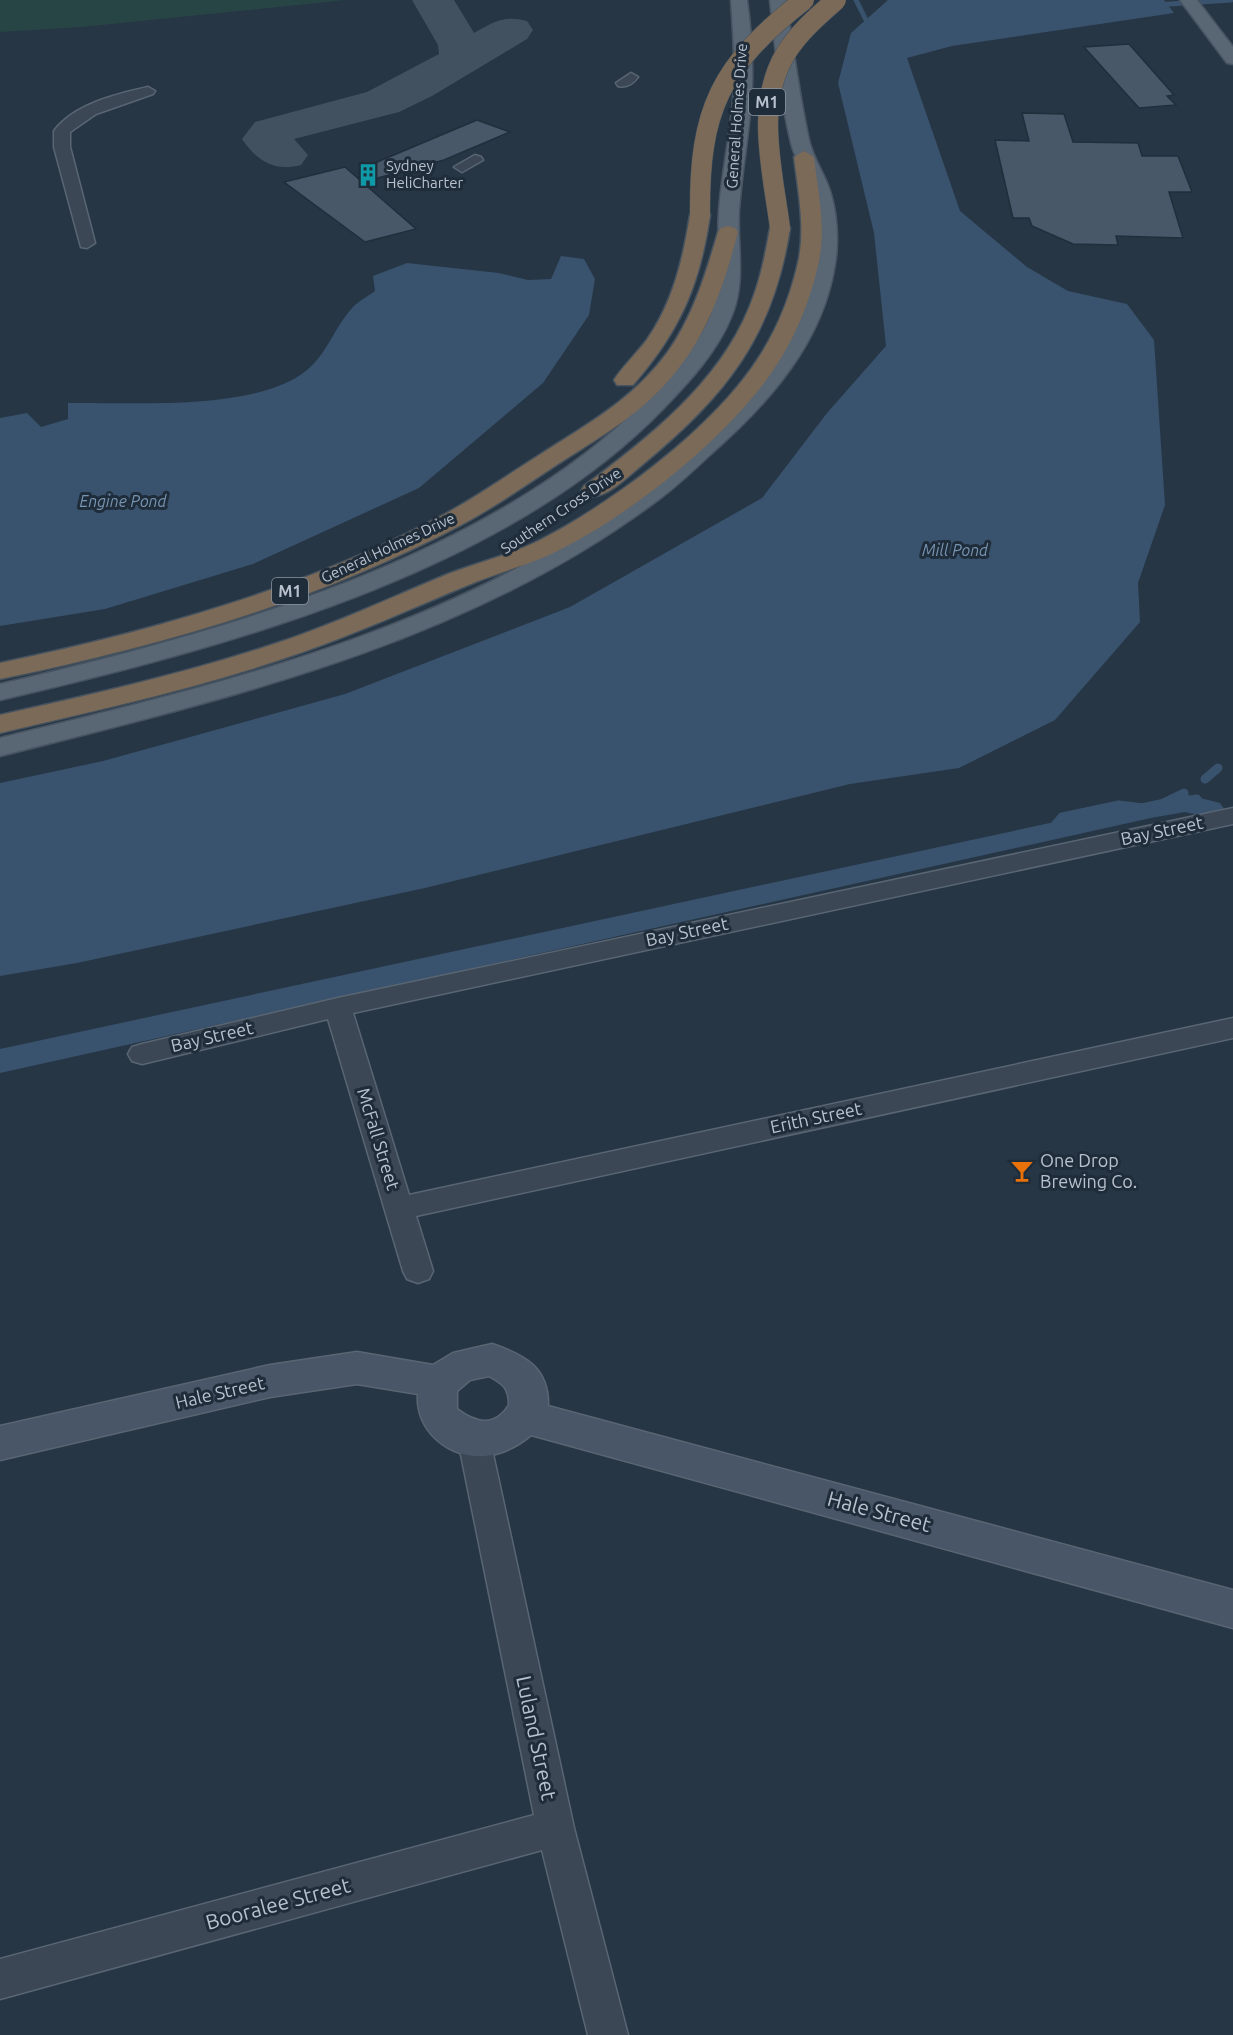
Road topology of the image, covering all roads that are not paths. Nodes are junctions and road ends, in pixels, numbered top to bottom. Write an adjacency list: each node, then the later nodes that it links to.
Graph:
1 (739, 0): 9 (main road, General Holmes Drive)
2 (778, 0): 8 (main road, M1)
3 (804, 0): 11 (highway, M1, bridge)
4 (836, 0): 12 (highway, Southern Cross Drive / M1, bridge)
5 (1194, 7): 6 (main road)
6 (1233, 59)
7 (148, 91): 10 (street)
8 (804, 157): 12 (highway, M1); 16 (main road)
9 (728, 232): 11 (highway); 14 (main road, General Holmes Drive)
10 (87, 243)
11 (556, 454): 13 (highway, General Holmes Drive / M1)
12 (460, 579): 15 (highway, M1)
13 (0, 671)
14 (0, 692)
15 (0, 724)
16 (0, 747)
17 (1233, 816): 18 (street, Bay Street)
18 (338, 1007): 20 (street, Bay Street); 21 (street, McFall Street)
19 (1233, 1028): 21 (street, Erith Street)
20 (142, 1054)
21 (400, 1208): 22 (street, McFall Street)
22 (418, 1270)
23 (441, 1382): 24 (street); 25 (street); 26 (street, Hale Street)
24 (525, 1417): 25 (street); 27 (street, Hale Street)
25 (474, 1440): 28 (street, Luland Street)
26 (0, 1443)
27 (1233, 1609)
28 (555, 1828): 29 (street, Booralee Street); 30 (street, Luland Street)
29 (0, 1979)
30 (608, 2035)

